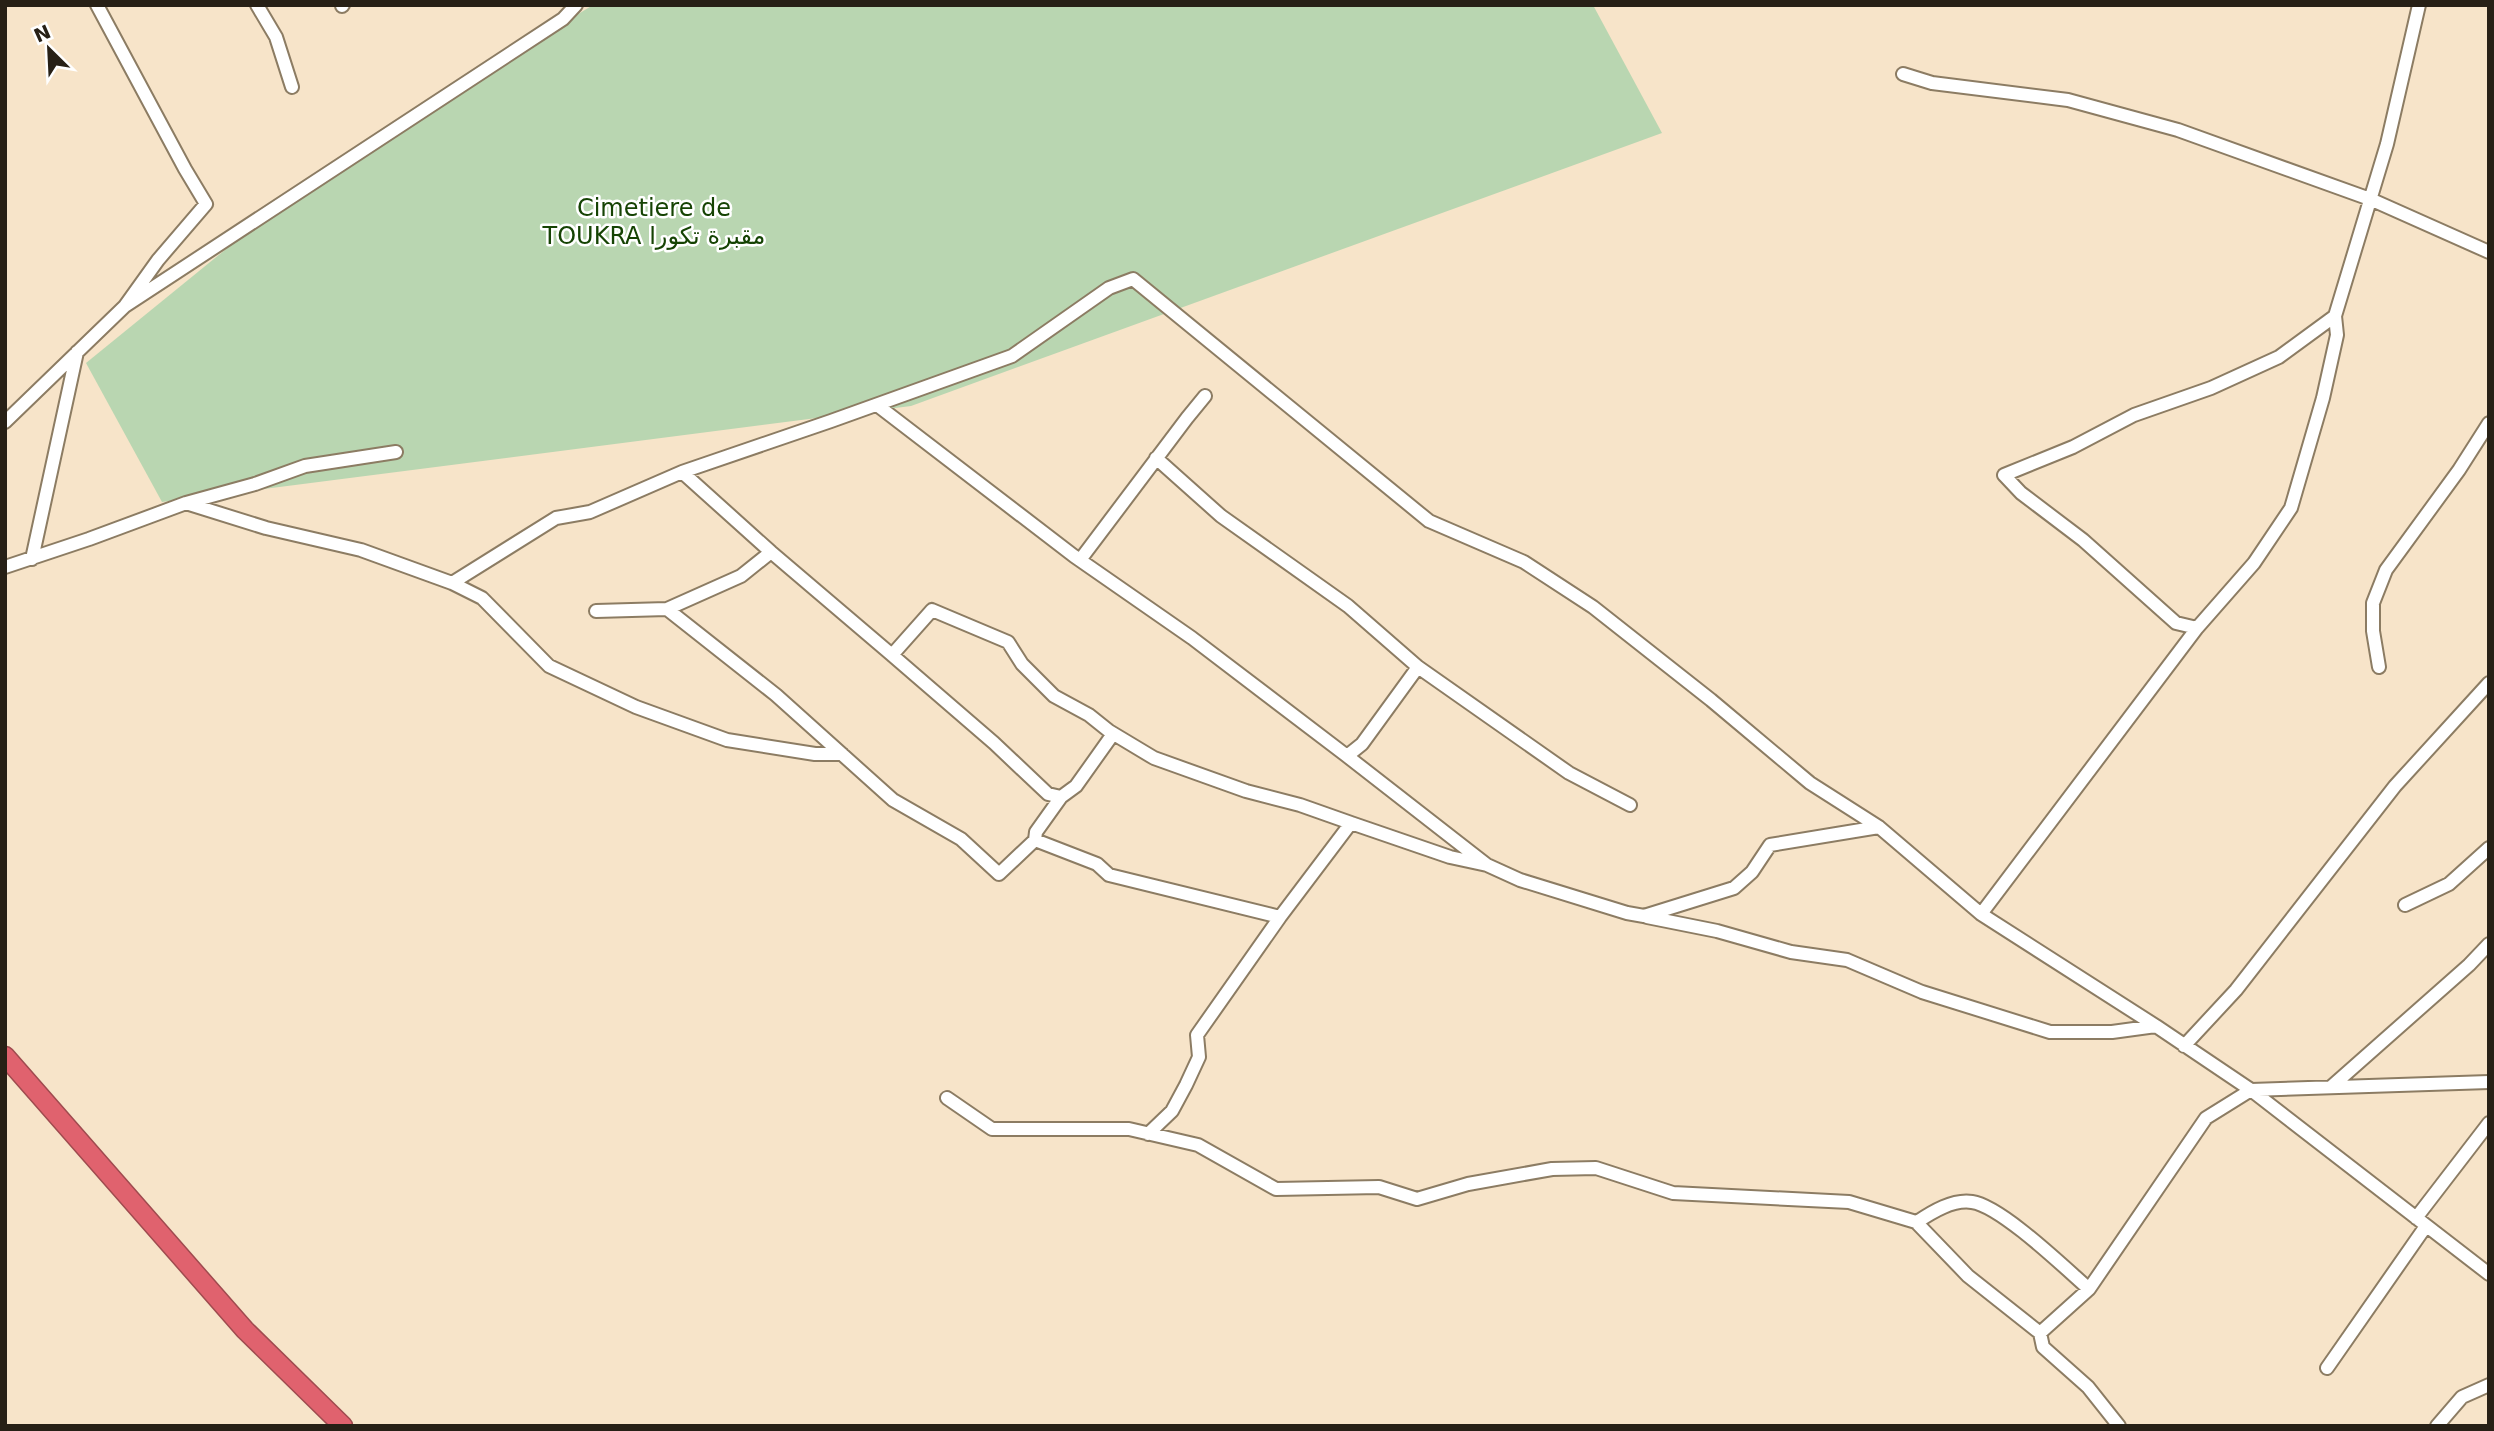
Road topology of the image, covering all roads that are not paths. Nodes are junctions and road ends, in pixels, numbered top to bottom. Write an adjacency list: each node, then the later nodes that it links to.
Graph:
1 (97, 5): 9 (street)
2 (257, 5): 6 (street)
3 (576, 5): 9 (street)
4 (2419, 5): 7 (street)
5 (1903, 74): 7 (street)
6 (292, 87)
7 (2370, 199): 8 (street); 10 (street)
8 (2489, 252)
9 (125, 306): 11 (street)
10 (2335, 316): 27 (street); 27 (street)
11 (78, 352): 14 (street); 21 (street)
12 (1205, 396): 17 (street)
13 (877, 405): 18 (street); 22 (street); 38 (street)
14 (5, 422)
15 (2489, 423): 30 (street)
16 (396, 452): 19 (street)
17 (1156, 458): 22 (street); 29 (street)
18 (682, 472): 20 (street); 24 (street)
19 (186, 503): 21 (street); 24 (street)
20 (771, 552): 25 (street); 28 (street)
21 (32, 559): 23 (street)
22 (1080, 560): 34 (street)
23 (5, 567)
24 (452, 583): 33 (street)
25 (667, 609): 26 (street); 33 (street)
26 (596, 611)
27 (2197, 628): 43 (street)
28 (892, 655): 32 (street); 35 (street)
29 (1419, 667): 34 (street); 36 (street)
30 (2379, 667)
31 (2489, 682): 48 (street)
32 (1113, 734): 35 (street); 37 (street)
33 (842, 754): 39 (street)
34 (1348, 756): 41 (street)
35 (1061, 797): 39 (street)
36 (1630, 805)
37 (1351, 823): 41 (street); 45 (street)
38 (1880, 827): 43 (street); 44 (street)
39 (1035, 840): 45 (street)
40 (2489, 848): 42 (street)
41 (1487, 865): 44 (street)
42 (2405, 905)
43 (1981, 914): 47 (street)
44 (1644, 916): 47 (street)
45 (1280, 917): 55 (street)
46 (2489, 944): 51 (street)
47 (2156, 1026): 48 (street)
48 (2184, 1046): 52 (street)
49 (5, 1056): 63 (highway)
50 (2489, 1082): 51 (street)
51 (2331, 1087): 52 (street)
52 (2251, 1090): 57 (street); 59 (street)
53 (947, 1098): 55 (street)
54 (2489, 1123): 57 (street)
55 (1148, 1134): 60 (street)
56 (1917, 1222): 59 (street)
57 (2421, 1222): 58 (street); 61 (street)
58 (2489, 1274)
59 (2089, 1289): 60 (street)
60 (2040, 1333): 64 (street)
61 (2328, 1368)
62 (2489, 1385): 65 (street)
63 (342, 1426)
64 (2119, 1426)
65 (2437, 1426)

